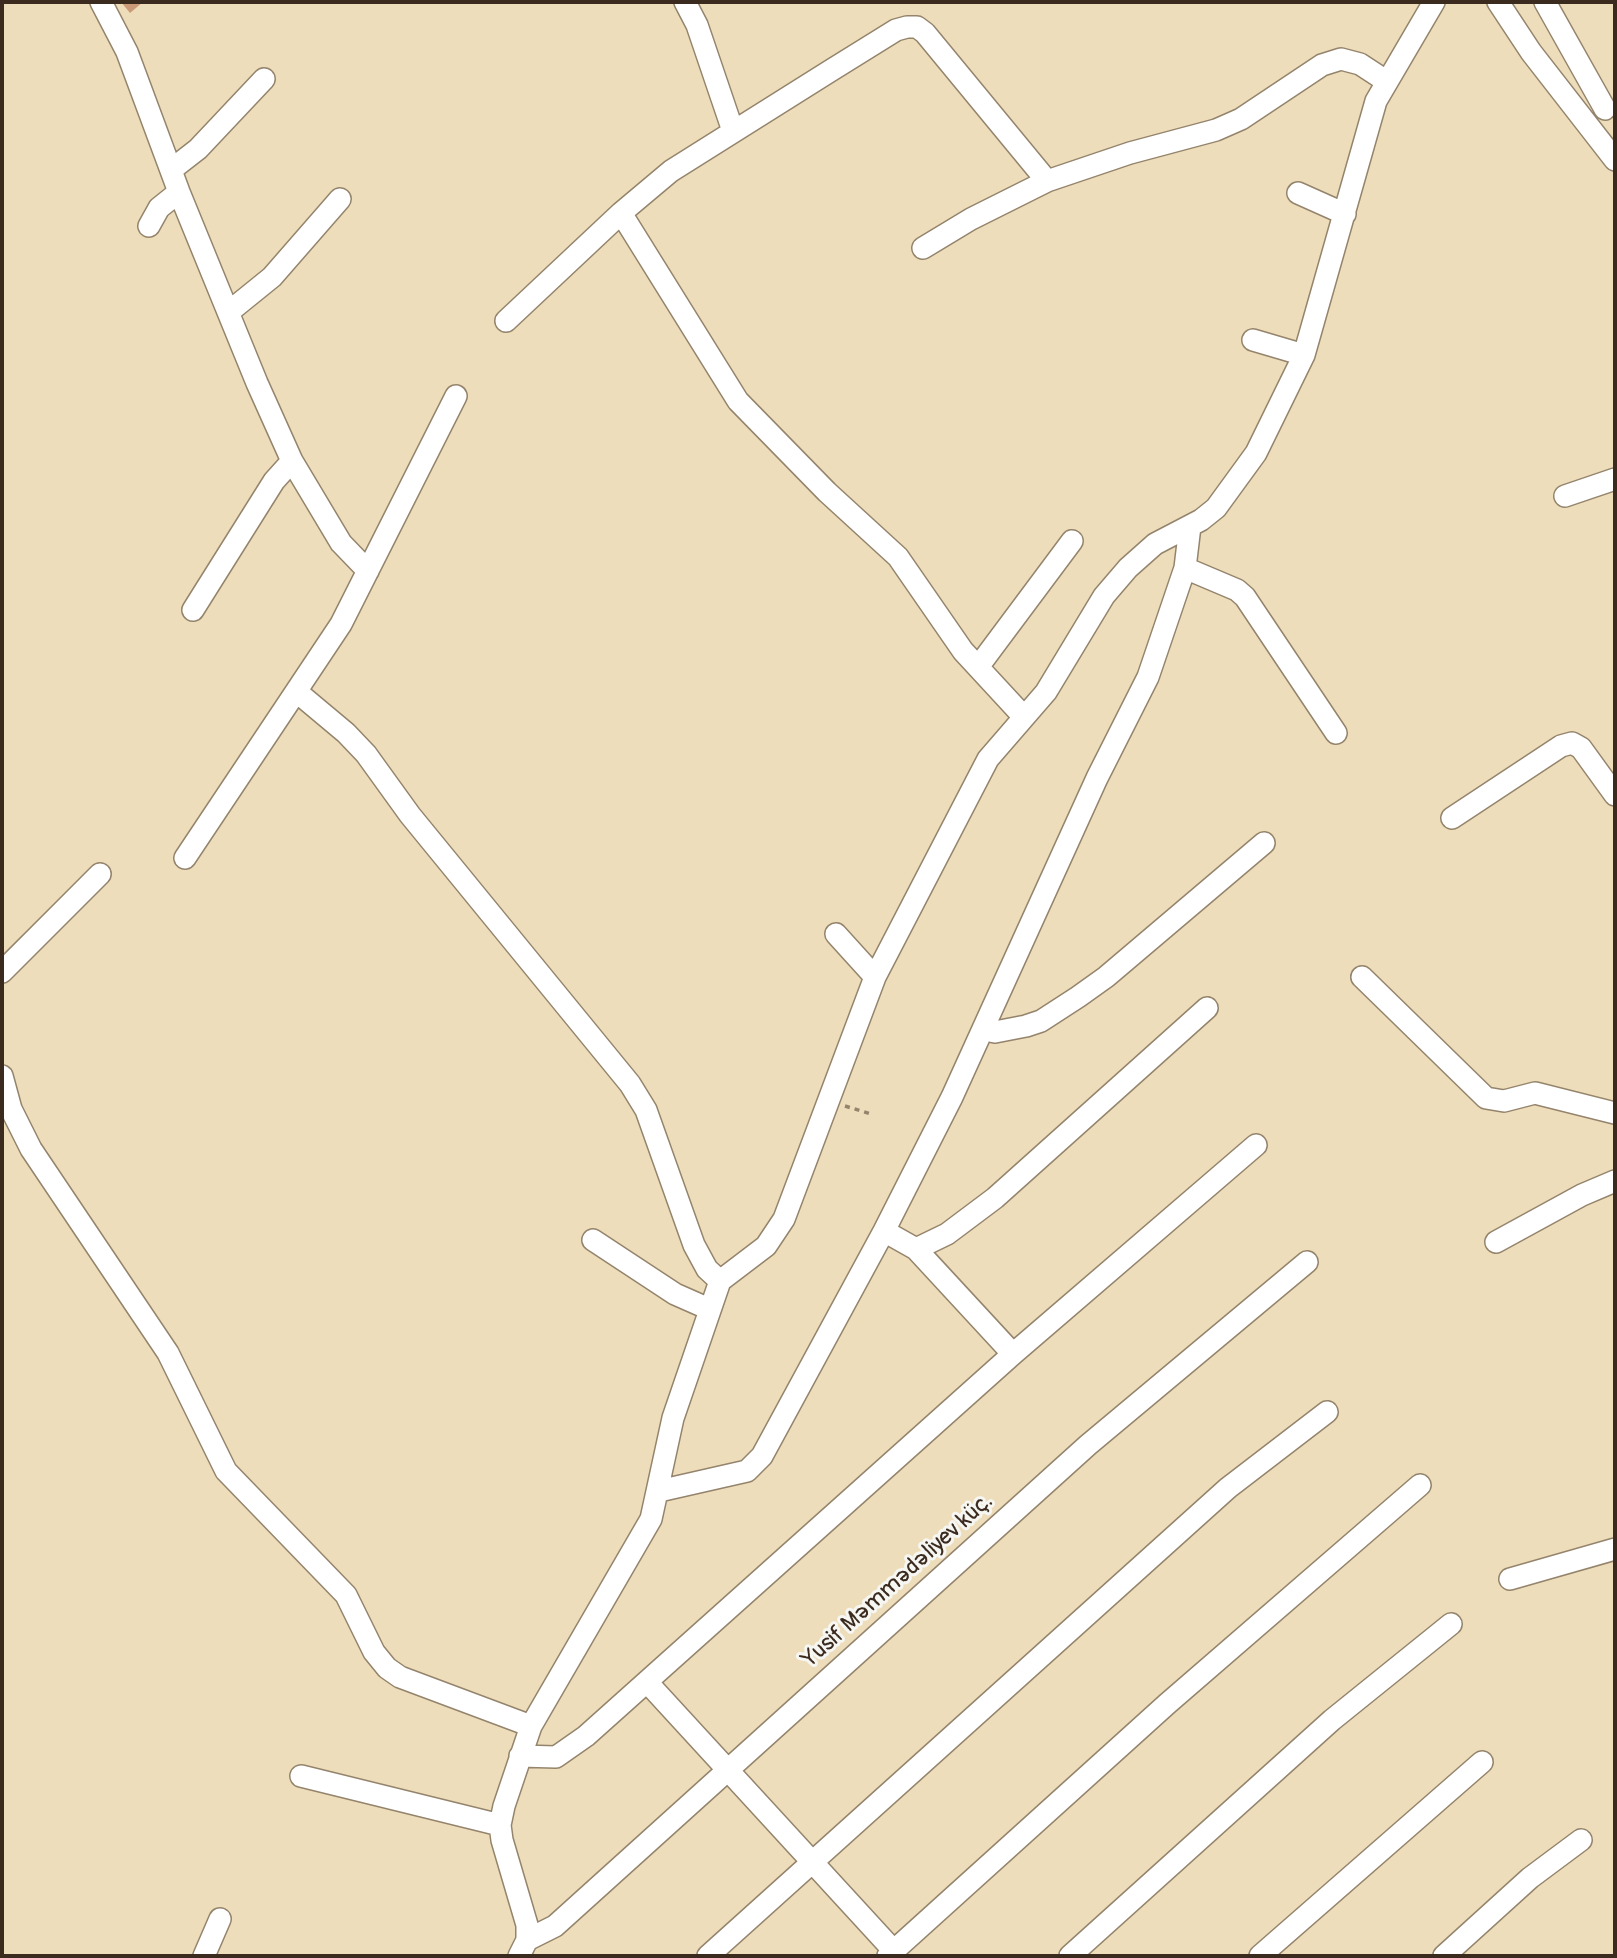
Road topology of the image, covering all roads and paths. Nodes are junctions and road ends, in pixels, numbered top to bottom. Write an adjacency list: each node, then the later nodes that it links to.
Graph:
1 (101, 2): 11 (street)
2 (685, 2): 9 (street)
3 (1434, 2): 7 (street)
4 (1498, 2): 10 (street)
5 (1545, 2): 8 (street)
6 (264, 79): 11 (street)
7 (1386, 81): 12 (street); 17 (street)
8 (1605, 109)
9 (733, 131): 12 (street); 16 (street)
10 (1615, 160)
11 (171, 170): 13 (street)
12 (1047, 181): 19 (street)
13 (179, 192): 18 (street); 20 (street)
14 (1298, 193): 17 (street)
15 (340, 198): 20 (street)
16 (621, 213): 21 (street); 33 (street)
17 (1345, 214): 23 (street)
18 (149, 226)
19 (923, 248)
20 (230, 311): 25 (street)
21 (506, 321)
22 (1253, 340): 23 (street)
23 (1304, 355): 28 (street)
24 (456, 397): 31 (street)
25 (292, 461): 31 (street); 32 (street)
26 (1615, 479): 27 (street)
27 (1565, 496)
28 (1190, 526): 30 (street); 35 (street)
29 (1072, 541): 33 (street)
30 (1185, 568): 36 (street); 47 (street)
31 (368, 571): 34 (street)
32 (193, 610)
33 (978, 667): 35 (street)
34 (297, 692): 40 (street); 59 (street)
35 (1024, 717): 44 (street)
36 (1336, 733)
37 (1615, 795): 38 (street)
38 (1452, 818)
39 (1265, 843): 47 (street)
40 (185, 858)
41 (100, 874): 43 (street)
42 (836, 934): 44 (street)
43 (2, 972)
44 (875, 978): 49 (street)
45 (1362, 978): 50 (street)
46 (1207, 1008): 57 (street)
47 (984, 1030): 54 (street)
48 (2, 1076): 69 (street)
49 (830, 1101): 51 (path); 59 (street)
50 (1615, 1113)
51 (871, 1114)
52 (1256, 1145): 61 (street)
53 (1615, 1181): 56 (street)
54 (884, 1231): 57 (street); 64 (street)
55 (593, 1240): 60 (street)
56 (1496, 1242)
57 (916, 1249): 61 (street)
58 (1307, 1262): 72 (street, Yusif Məmmədəliyev küç.)
59 (720, 1281): 60 (street)
60 (709, 1309): 64 (street)
61 (1013, 1354): 68 (street)
62 (1327, 1412): 76 (street)
63 (1420, 1486): 79 (street)
64 (659, 1491): 69 (street)
65 (1615, 1549): 66 (street)
66 (1510, 1579)
67 (1451, 1623): 82 (street)
68 (647, 1682): 70 (street); 72 (street)
69 (531, 1727): 70 (street)
70 (520, 1756): 74 (street)
71 (1482, 1762): 83 (street)
72 (728, 1769): 76 (street); 78 (street, Yusif Məmmədəliyev küç.)
73 (301, 1776): 74 (street)
74 (500, 1825): 78 (street, Yusif Məmmədəliyev küç.)
75 (1581, 1840): 84 (street)
76 (814, 1863): 79 (street); 81 (street)
77 (220, 1919): 80 (street)
78 (523, 1948)
79 (891, 1953)
80 (204, 1956)
81 (708, 1956)
82 (1070, 1956)
83 (1260, 1956)
84 (1444, 1956)

